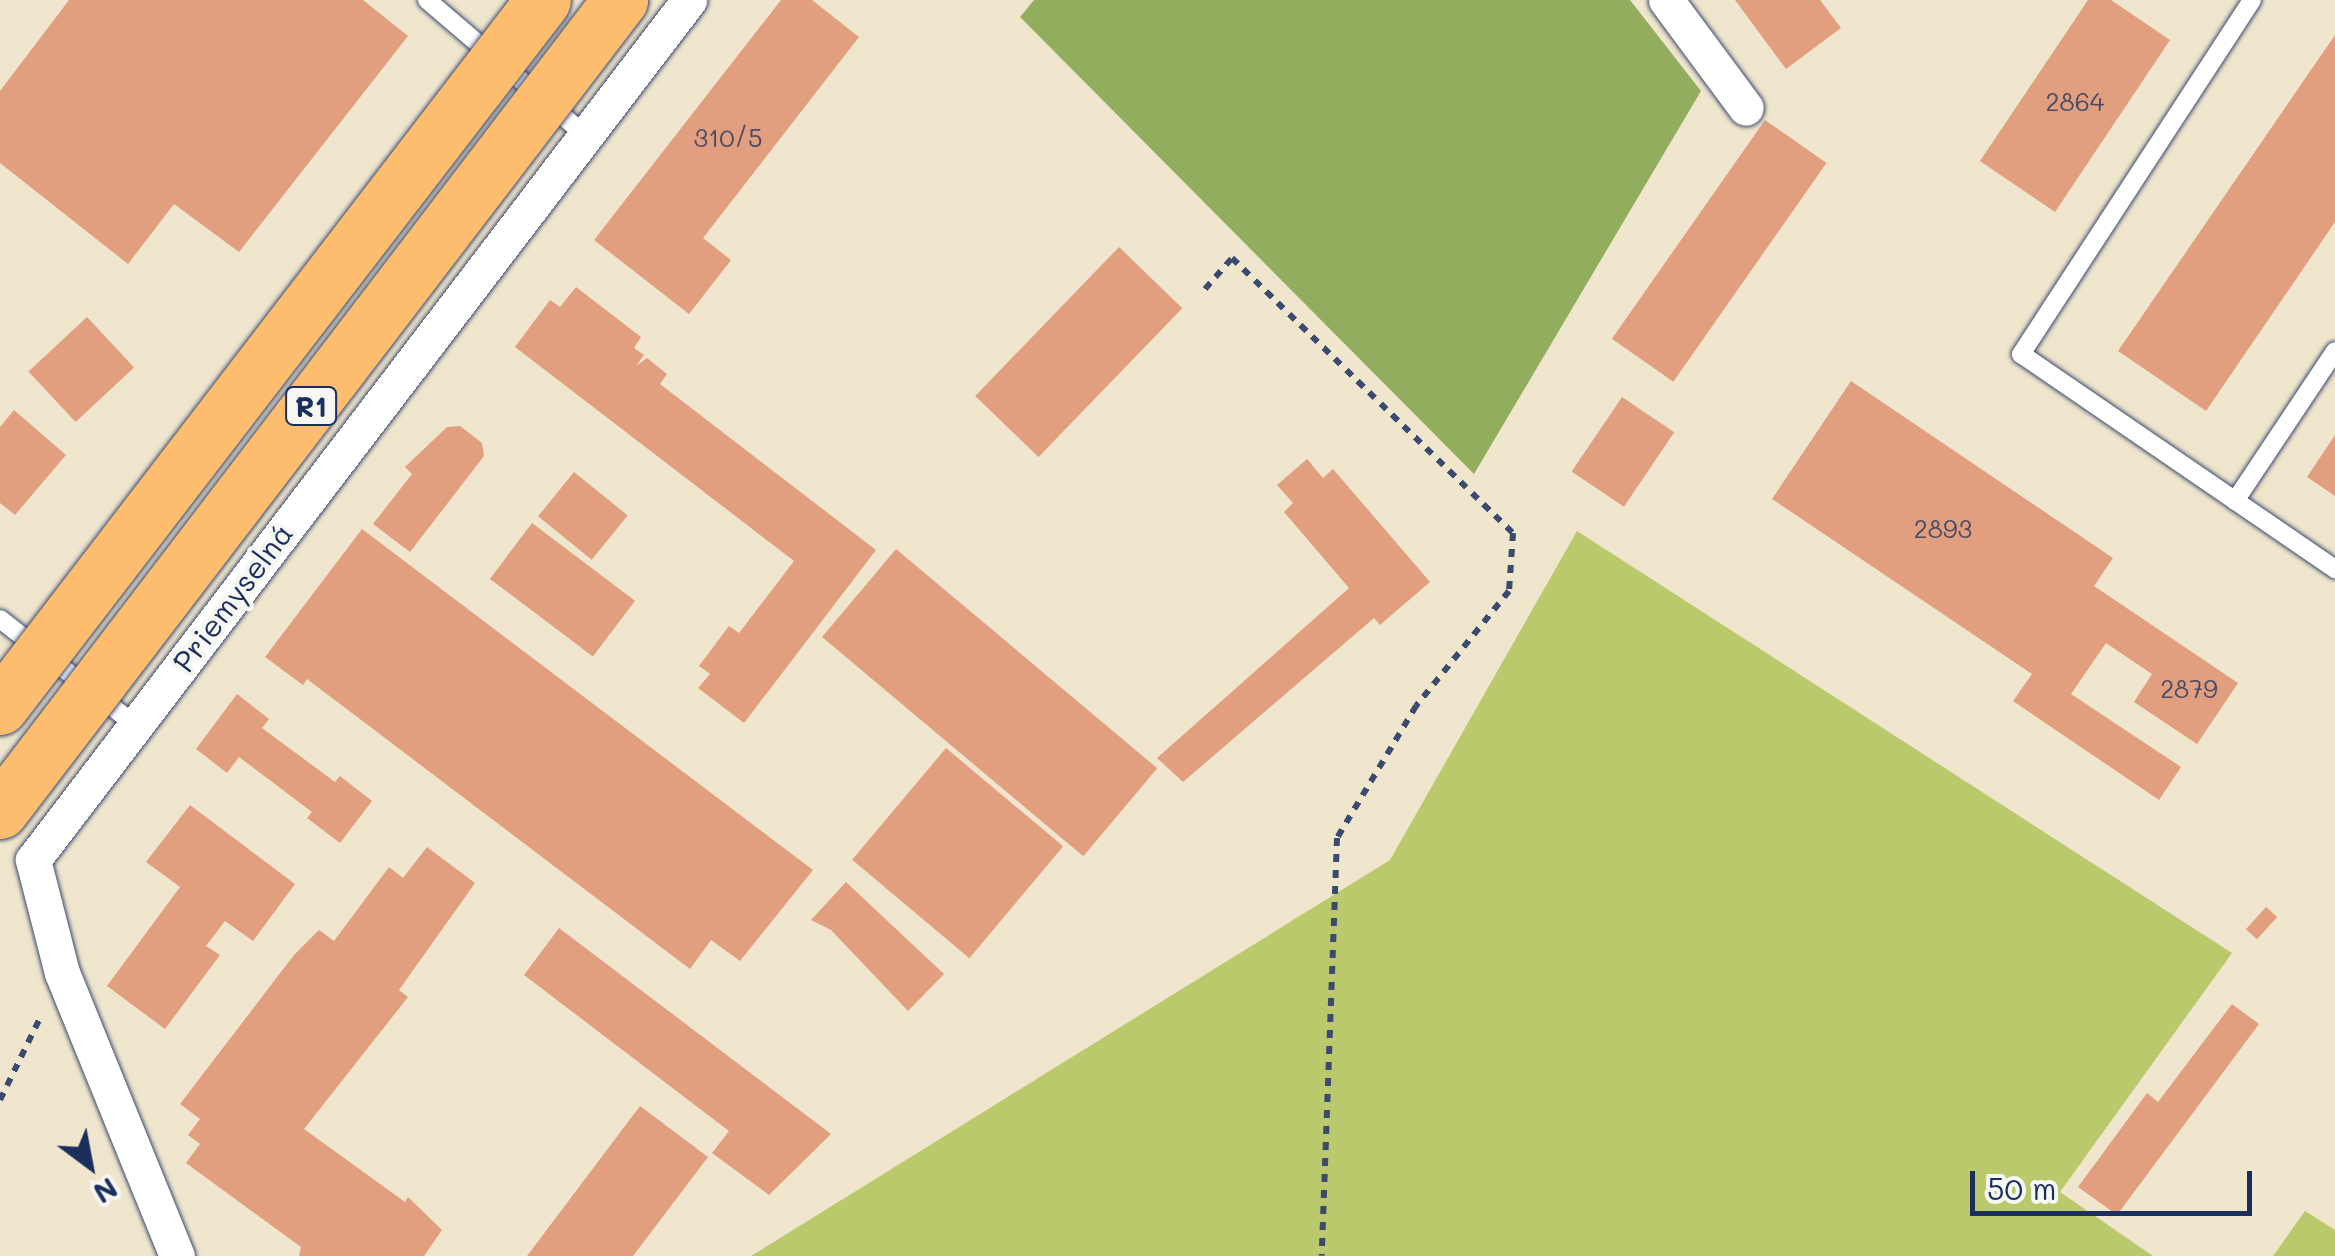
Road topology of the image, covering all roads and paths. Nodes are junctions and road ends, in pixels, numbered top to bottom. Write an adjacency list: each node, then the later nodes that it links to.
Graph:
1 (427, 0): 8 (lane)
2 (543, 0): 14 (highway, R1, bridge)
3 (620, 0): 16 (highway, R1, bridge)
4 (688, 0): 8 (street, Priemyselná)
5 (1666, 0): 7 (street)
6 (2252, 0): 11 (lane)
7 (1746, 108)
8 (586, 136): 15 (street, Priemyselná)
9 (1205, 289): 20 (path)
10 (2335, 350): 11 (lane)
11 (2235, 500): 12 (lane)
12 (2335, 569)
13 (0, 619): 15 (lane)
14 (0, 707)
15 (135, 725): 17 (street, Priemyselná)
16 (0, 811)
17 (62, 973): 18 (path); 19 (street, Priemyselná)
18 (0, 1100)
19 (177, 1256)
20 (1322, 1256)

